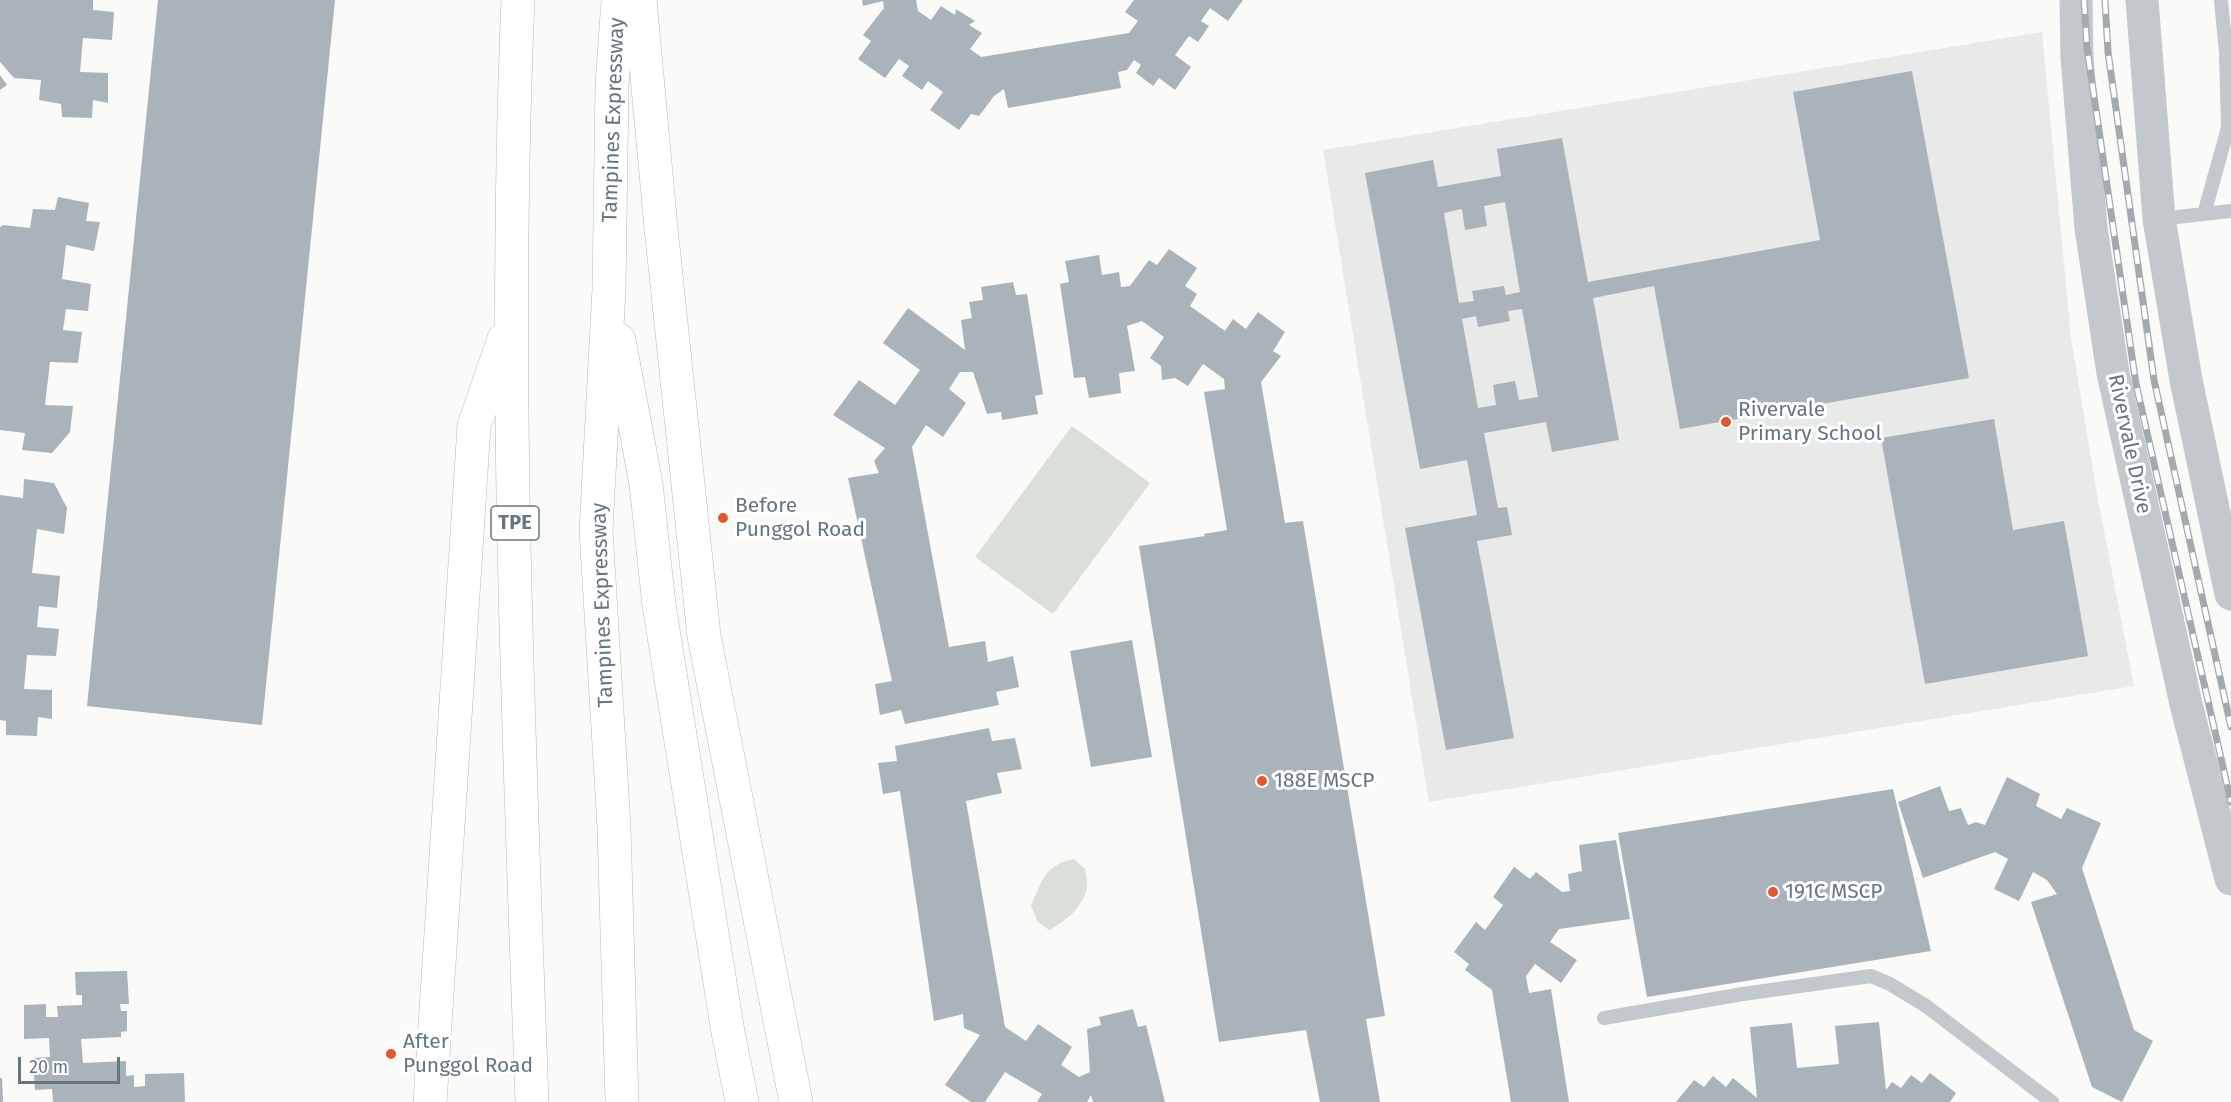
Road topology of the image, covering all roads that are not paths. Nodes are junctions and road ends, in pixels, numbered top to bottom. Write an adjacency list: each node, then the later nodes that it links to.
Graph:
1 (518, 0): 11 (highway, TPE)
2 (618, 0): 10 (highway, Tampines Expressway)
3 (640, 0): 15 (highway)
4 (2076, 0): 13 (street, Rivervale Drive)
5 (2142, 0): 9 (street)
6 (2221, 0): 8 (lane)
7 (2231, 211): 8 (lane)
8 (2204, 214): 9 (lane)
9 (2159, 219): 12 (street)
10 (609, 289): 18 (highway, Tampines Expressway); 19 (highway)
11 (511, 318): 16 (highway); 17 (highway, TPE)
12 (2231, 594)
13 (2231, 879)
14 (1604, 1018): 20 (lane)
15 (792, 1094)
16 (430, 1102)
17 (532, 1102)
18 (622, 1102)
19 (742, 1102)
20 (2052, 1102)

